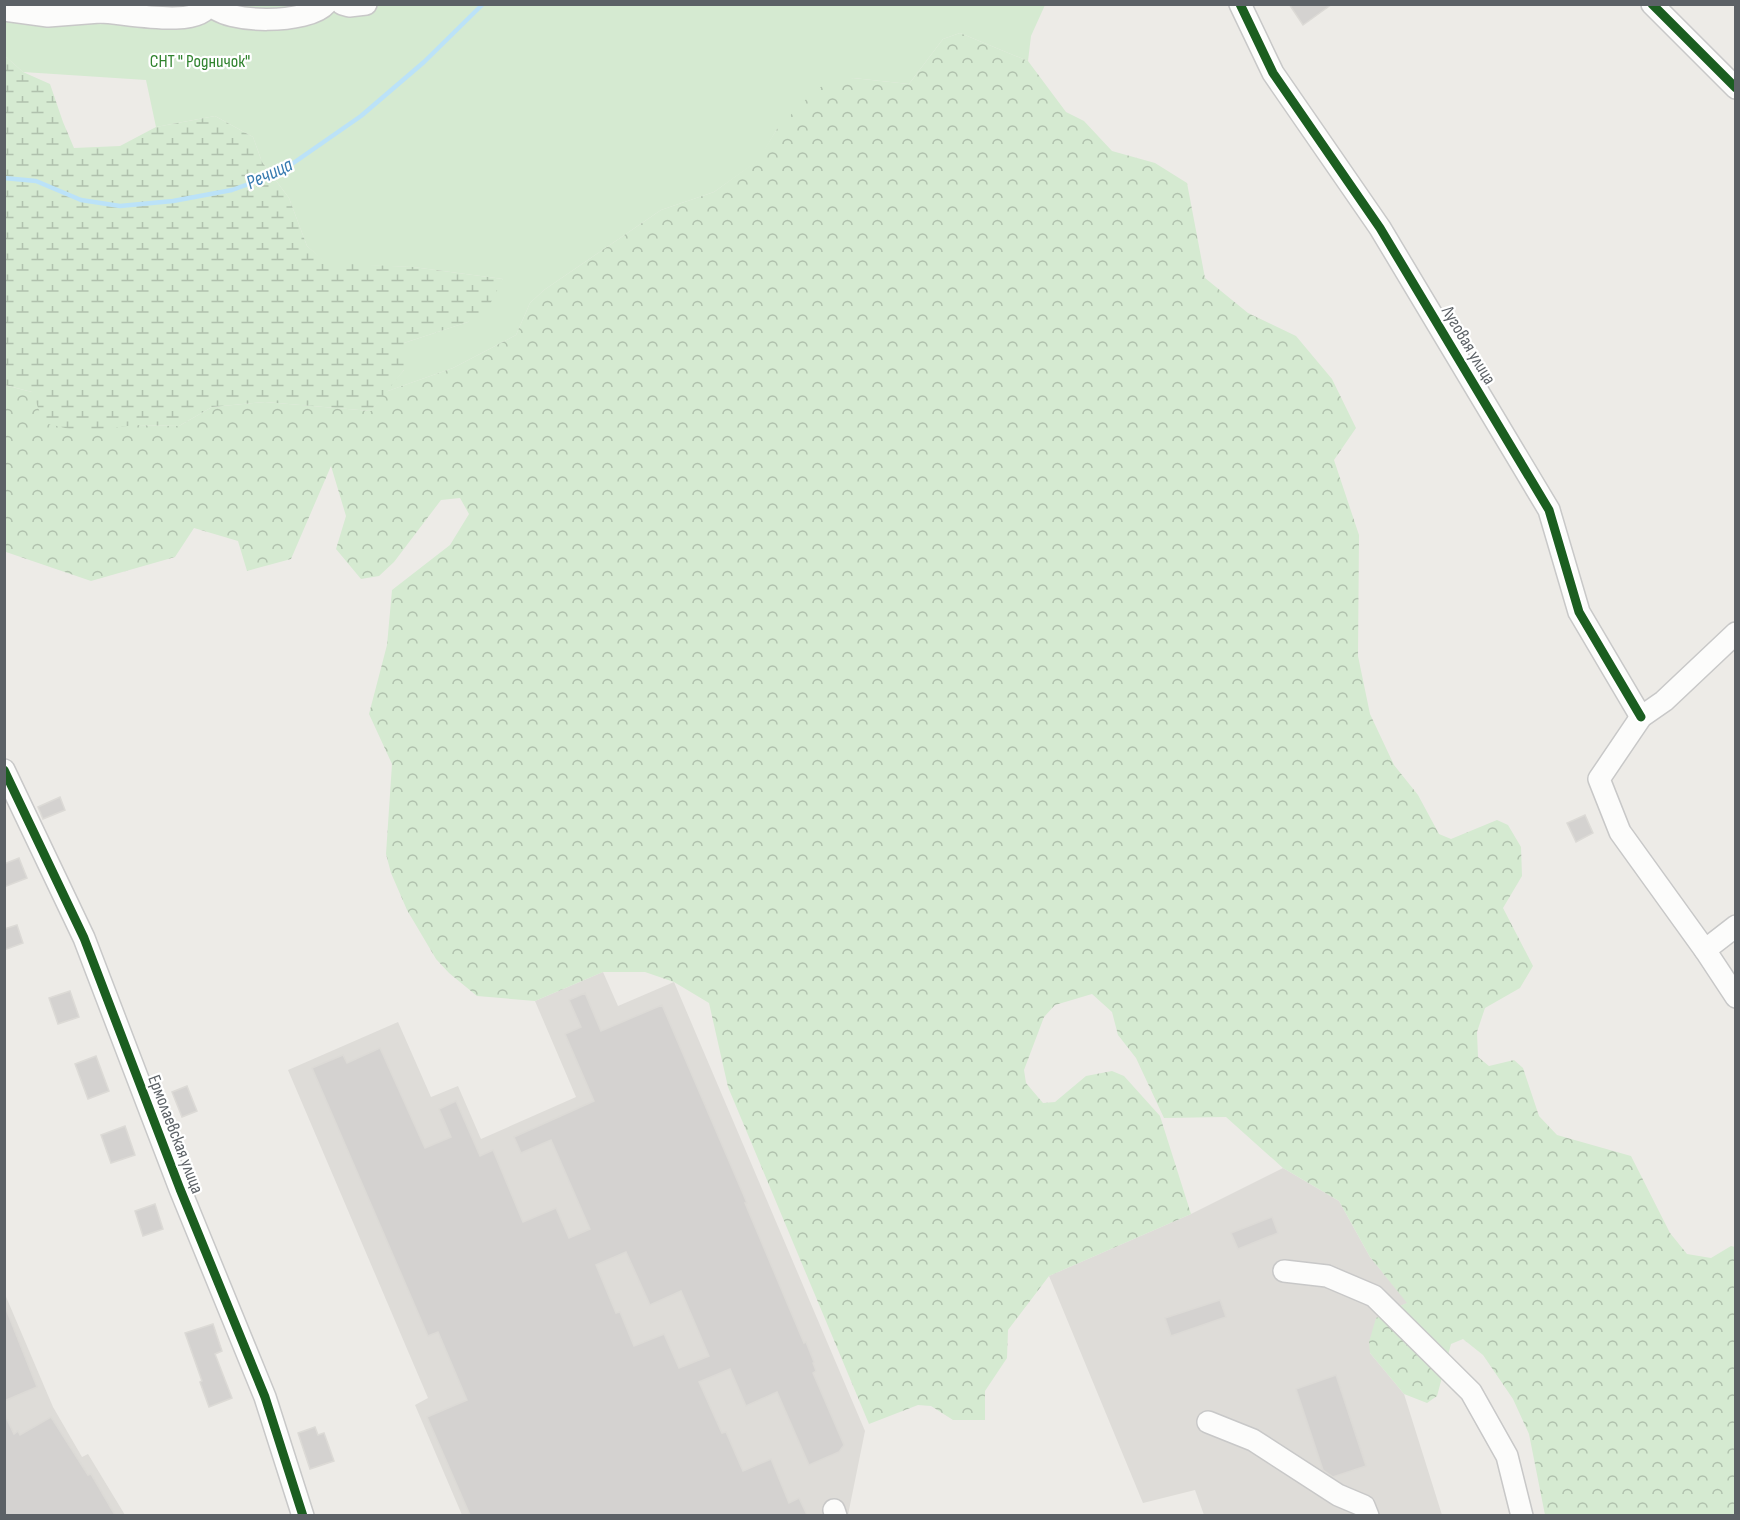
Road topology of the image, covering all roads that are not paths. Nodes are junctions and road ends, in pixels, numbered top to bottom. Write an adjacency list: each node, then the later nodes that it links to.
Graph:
1 (209, 4): 2 (street); 7 (street)
2 (326, 4)
3 (342, 4): 4 (street)
4 (366, 4)
5 (1240, 4): 11 (street, Луговая улица)
6 (1652, 4): 9 (street)
7 (100, 8): 8 (street)
8 (4, 10)
9 (1736, 88)
10 (1736, 633): 11 (street)
11 (1641, 717): 14 (street)
12 (4, 770): 18 (street, Ермолаевская улица)
13 (1736, 926): 14 (street)
14 (1705, 950): 15 (street)
15 (1736, 998)
16 (1284, 1271): 20 (street)
17 (1208, 1422): 19 (street)
18 (303, 1515)
19 (1368, 1515)
20 (1522, 1515)

